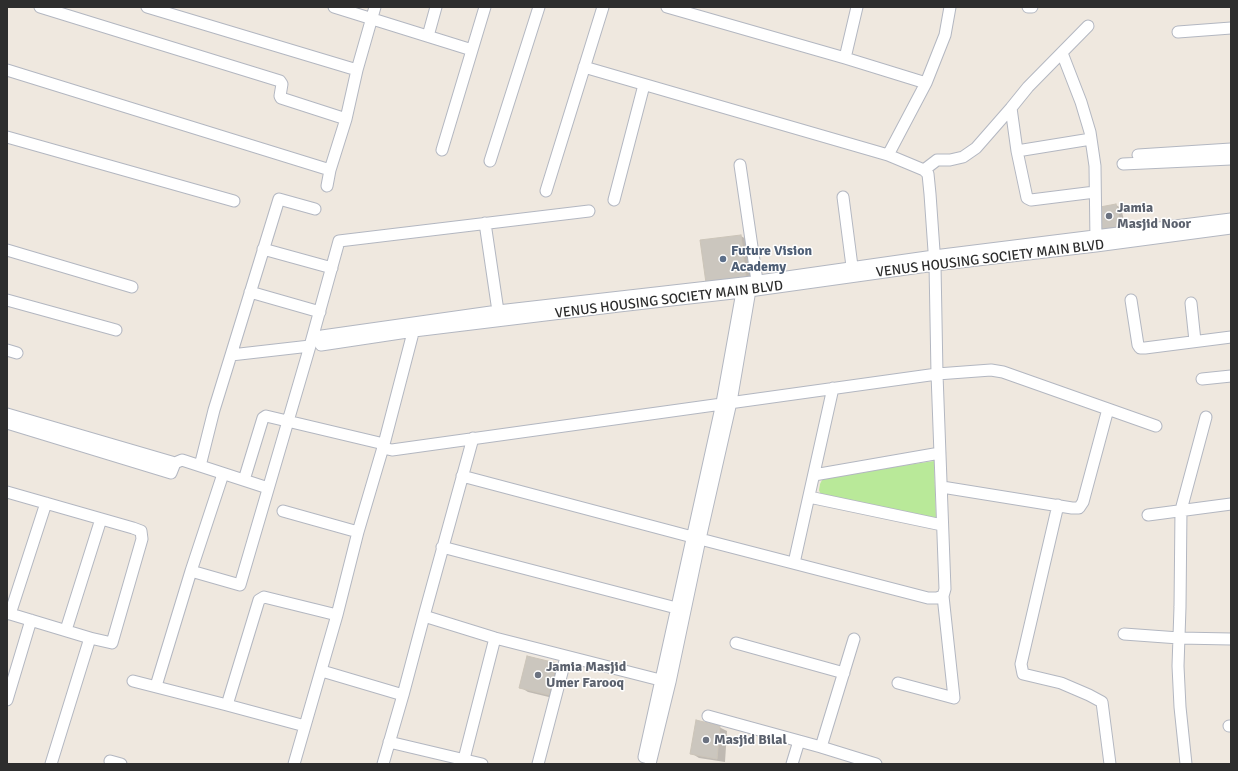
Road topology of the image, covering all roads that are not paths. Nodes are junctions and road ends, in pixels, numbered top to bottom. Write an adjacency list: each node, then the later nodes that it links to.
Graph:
1 (40, 7): 28 (street)
2 (147, 7): 24 (street)
3 (334, 7): 14 (street)
4 (375, 7): 14 (street)
5 (436, 7): 18 (street)
6 (485, 7): 19 (street)
7 (539, 7): 36 (street)
8 (603, 7): 22 (street)
9 (670, 7): 21 (street)
10 (857, 7): 21 (street)
11 (950, 7): 25 (street)
12 (1028, 7): 13 (street)
13 (1032, 7)
14 (371, 19): 18 (street); 24 (street)
15 (1088, 26): 20 (street)
16 (1231, 28): 17 (street)
17 (1178, 32)
18 (428, 36): 19 (street)
19 (472, 50): 32 (street)
20 (1062, 53): 27 (street); 30 (street)
21 (845, 58): 25 (street)
22 (584, 67): 26 (street); 41 (street)
23 (7, 70): 38 (street)
24 (356, 70): 28 (street)
25 (926, 83): 34 (street)
26 (644, 84): 34 (street); 44 (street)
27 (1011, 108): 33 (street); 39 (street)
28 (346, 119): 38 (street)
29 (7, 136): 45 (street)
30 (1091, 138): 33 (street); 42 (street)
31 (1231, 149): 35 (street)
32 (442, 150)
33 (1017, 151): 42 (street)
34 (888, 155): 39 (street)
35 (1231, 159)
36 (490, 161)
37 (740, 165): 57 (street)
38 (330, 170): 40 (street)
39 (924, 170): 54 (street)
40 (327, 186)
41 (546, 191)
42 (1095, 192): 51 (street)
43 (843, 197): 56 (street)
44 (614, 200)
45 (234, 201)
46 (315, 209): 52 (street)
47 (589, 211): 49 (street)
48 (1231, 218): 51 (street, VENUS HOUSING SOCIETY MAIN BLVD)
49 (485, 223): 55 (street); 64 (street)
50 (1231, 228): 51 (street, VENUS HOUSING SOCIETY MAIN BLVD)
51 (1096, 241): 54 (street, VENUS HOUSING SOCIETY MAIN BLVD)
52 (263, 249): 55 (street); 59 (street)
53 (7, 250): 58 (street)
54 (934, 261): 56 (street, VENUS HOUSING SOCIETY MAIN BLVD); 71 (street)
55 (332, 268): 63 (street)
56 (852, 273): 57 (street, VENUS HOUSING SOCIETY MAIN BLVD)
57 (748, 286): 64 (street, VENUS HOUSING SOCIETY MAIN BLVD); 75 (street)
58 (132, 287)
59 (250, 292): 63 (street); 70 (street)
60 (7, 300): 66 (street)
61 (1131, 300): 68 (street)
62 (1192, 303): 68 (street)
63 (320, 312): 69 (street)
64 (498, 316): 65 (street, VENUS HOUSING SOCIETY MAIN BLVD)
65 (414, 327): 69 (street, VENUS HOUSING SOCIETY MAIN BLVD); 83 (street)
66 (116, 330)
67 (1231, 337): 68 (street)
68 (1196, 341)
69 (318, 342): 70 (street, VENUS HOUSING SOCIETY MAIN BLVD); 79 (street)
70 (231, 355): 86 (street)
71 (937, 374): 74 (street); 76 (street); 84 (street)
72 (1231, 376): 73 (street)
73 (1202, 379)
74 (833, 388): 75 (street); 88 (street)
75 (726, 403): 82 (street); 104 (street)
76 (1108, 409): 81 (street); 97 (street)
77 (7, 414): 85 (street)
78 (1206, 418): 98 (street)
79 (288, 420): 83 (street); 90 (street); 92 (street)
80 (7, 423): 85 (street)
81 (1156, 426)
82 (473, 438): 83 (street); 89 (street)
83 (383, 446): 103 (street)
84 (940, 453): 88 (street); 91 (street)
85 (175, 463): 86 (street)
86 (200, 466): 87 (street)
87 (223, 474): 90 (street); 107 (street)
88 (814, 475): 94 (street)
89 (462, 476): 104 (street); 105 (street)
90 (244, 480): 92 (street)
91 (942, 487): 97 (street); 102 (street)
92 (268, 488): 107 (street)
93 (7, 492): 95 (street)
94 (809, 497): 102 (street); 106 (street)
95 (46, 504): 101 (street); 110 (street)
96 (1231, 504): 98 (street)
97 (1058, 505): 147 (street)
98 (1180, 510): 100 (street); 118 (street)
99 (283, 511): 103 (street)
100 (1148, 515)
101 (101, 519): 114 (street); 116 (street)
102 (942, 525): 108 (street)
103 (358, 532): 111 (street)
104 (696, 538): 106 (street); 109 (street)
105 (442, 547): 109 (street); 112 (street)
106 (794, 563): 108 (street)
107 (191, 571): 128 (street)
108 (943, 596): 127 (street)
109 (681, 609): 126 (street)
110 (9, 613): 113 (street)
111 (337, 615): 123 (street); 131 (street)
112 (424, 616): 117 (street); 129 (street)
113 (31, 620): 114 (street); 130 (street)
114 (66, 630): 116 (street)
115 (1124, 634): 118 (street)
116 (90, 638): 138 (street)
117 (495, 638): 122 (street); 137 (street)
118 (1179, 638): 120 (street); 148 (street)
119 (854, 639): 124 (street)
120 (1231, 640)
121 (736, 643): 124 (street)
122 (566, 657): 126 (street); 142 (street)
123 (322, 671): 129 (street); 133 (street)
124 (844, 673): 136 (street)
125 (133, 681): 128 (street)
126 (666, 682): 143 (street); 144 (street)
127 (898, 684)
128 (156, 686): 131 (street)
129 (403, 695): 135 (street)
130 (7, 700)
131 (227, 705): 133 (street)
132 (708, 716): 134 (street)
133 (305, 726): 139 (street)
134 (799, 741): 136 (street); 145 (street)
135 (389, 742): 137 (street); 140 (street)
136 (822, 747): 146 (street)
137 (464, 759): 141 (street)
138 (51, 764)
139 (294, 764)
140 (383, 764)
141 (482, 764)
142 (538, 764)
143 (643, 764)
144 (650, 764)
145 (792, 764)
146 (876, 764)
147 (1110, 764)
148 (1186, 764)

